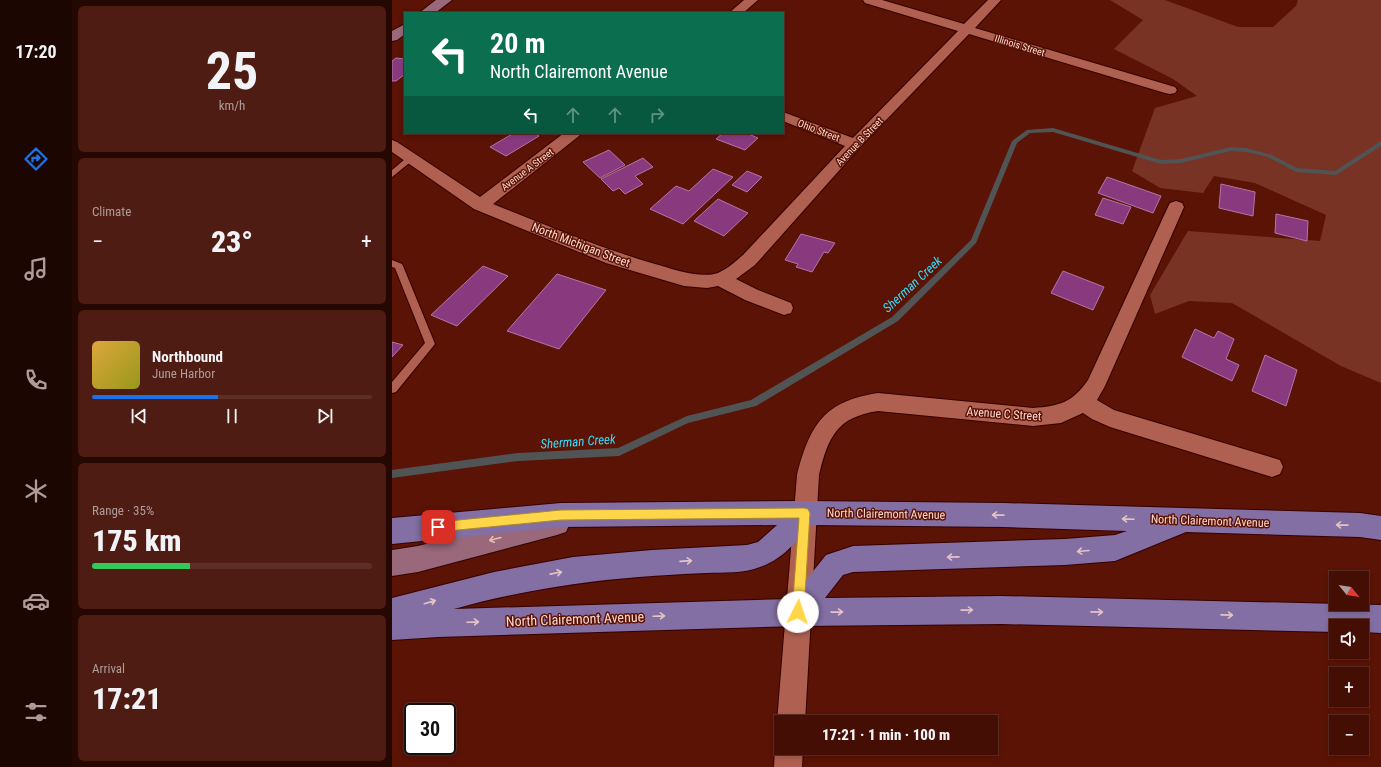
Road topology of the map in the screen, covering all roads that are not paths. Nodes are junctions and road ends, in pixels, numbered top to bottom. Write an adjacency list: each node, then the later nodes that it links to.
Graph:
1 (445, 0): 5 (main road)
2 (752, 0): 6 (street)
3 (869, 0): 8 (street, Illinois Street)
4 (995, 0): 8 (street, Avenue B Street)
5 (427, 12)
6 (736, 12)
7 (404, 29): 9 (main road)
8 (968, 29): 10 (street, Illinois Street); 13 (street, Avenue B Street)
9 (392, 37)
10 (1170, 90)
11 (784, 116): 13 (street, Ohio Street)
12 (573, 134): 17 (street, Avenue A Street)
13 (855, 144): 20 (street, Avenue B Street)
14 (392, 145): 15 (street, North Michigan Street)
15 (410, 158): 16 (lane); 17 (street, North Michigan Street)
16 (392, 174)
17 (480, 205): 20 (street, North Michigan Street)
18 (1176, 207): 23 (street, Avenue C Street)
19 (392, 263): 22 (lane)
20 (721, 279): 21 (street)
21 (784, 308)
22 (392, 389)
23 (1083, 402): 24 (street); 25 (street, Avenue C Street)
24 (1272, 467)
25 (804, 513): 26 (main road, North Clairemont Avenue); 27 (main road, North Clairemont Avenue, one-way to 25); 31 (main road, one-way to 25); 32 (street, Avenue C Street)
26 (587, 515): 29 (main road, North Clairemont Avenue); 30 (main road, one-way to 30)
27 (1187, 521): 28 (main road, North Clairemont Avenue, one-way to 27); 32 (main road, one-way to 32)
28 (1381, 528)
29 (392, 531)
30 (392, 564)
31 (392, 612)
32 (798, 612): 33 (main road, North Clairemont Avenue, one-way to 33); 34 (main road, North Clairemont Avenue, one-way to 32); 35 (street, Avenue C Street)
33 (1381, 619)
34 (392, 626)
35 (791, 715)
36 (789, 755): 37 (street)
37 (788, 767)

